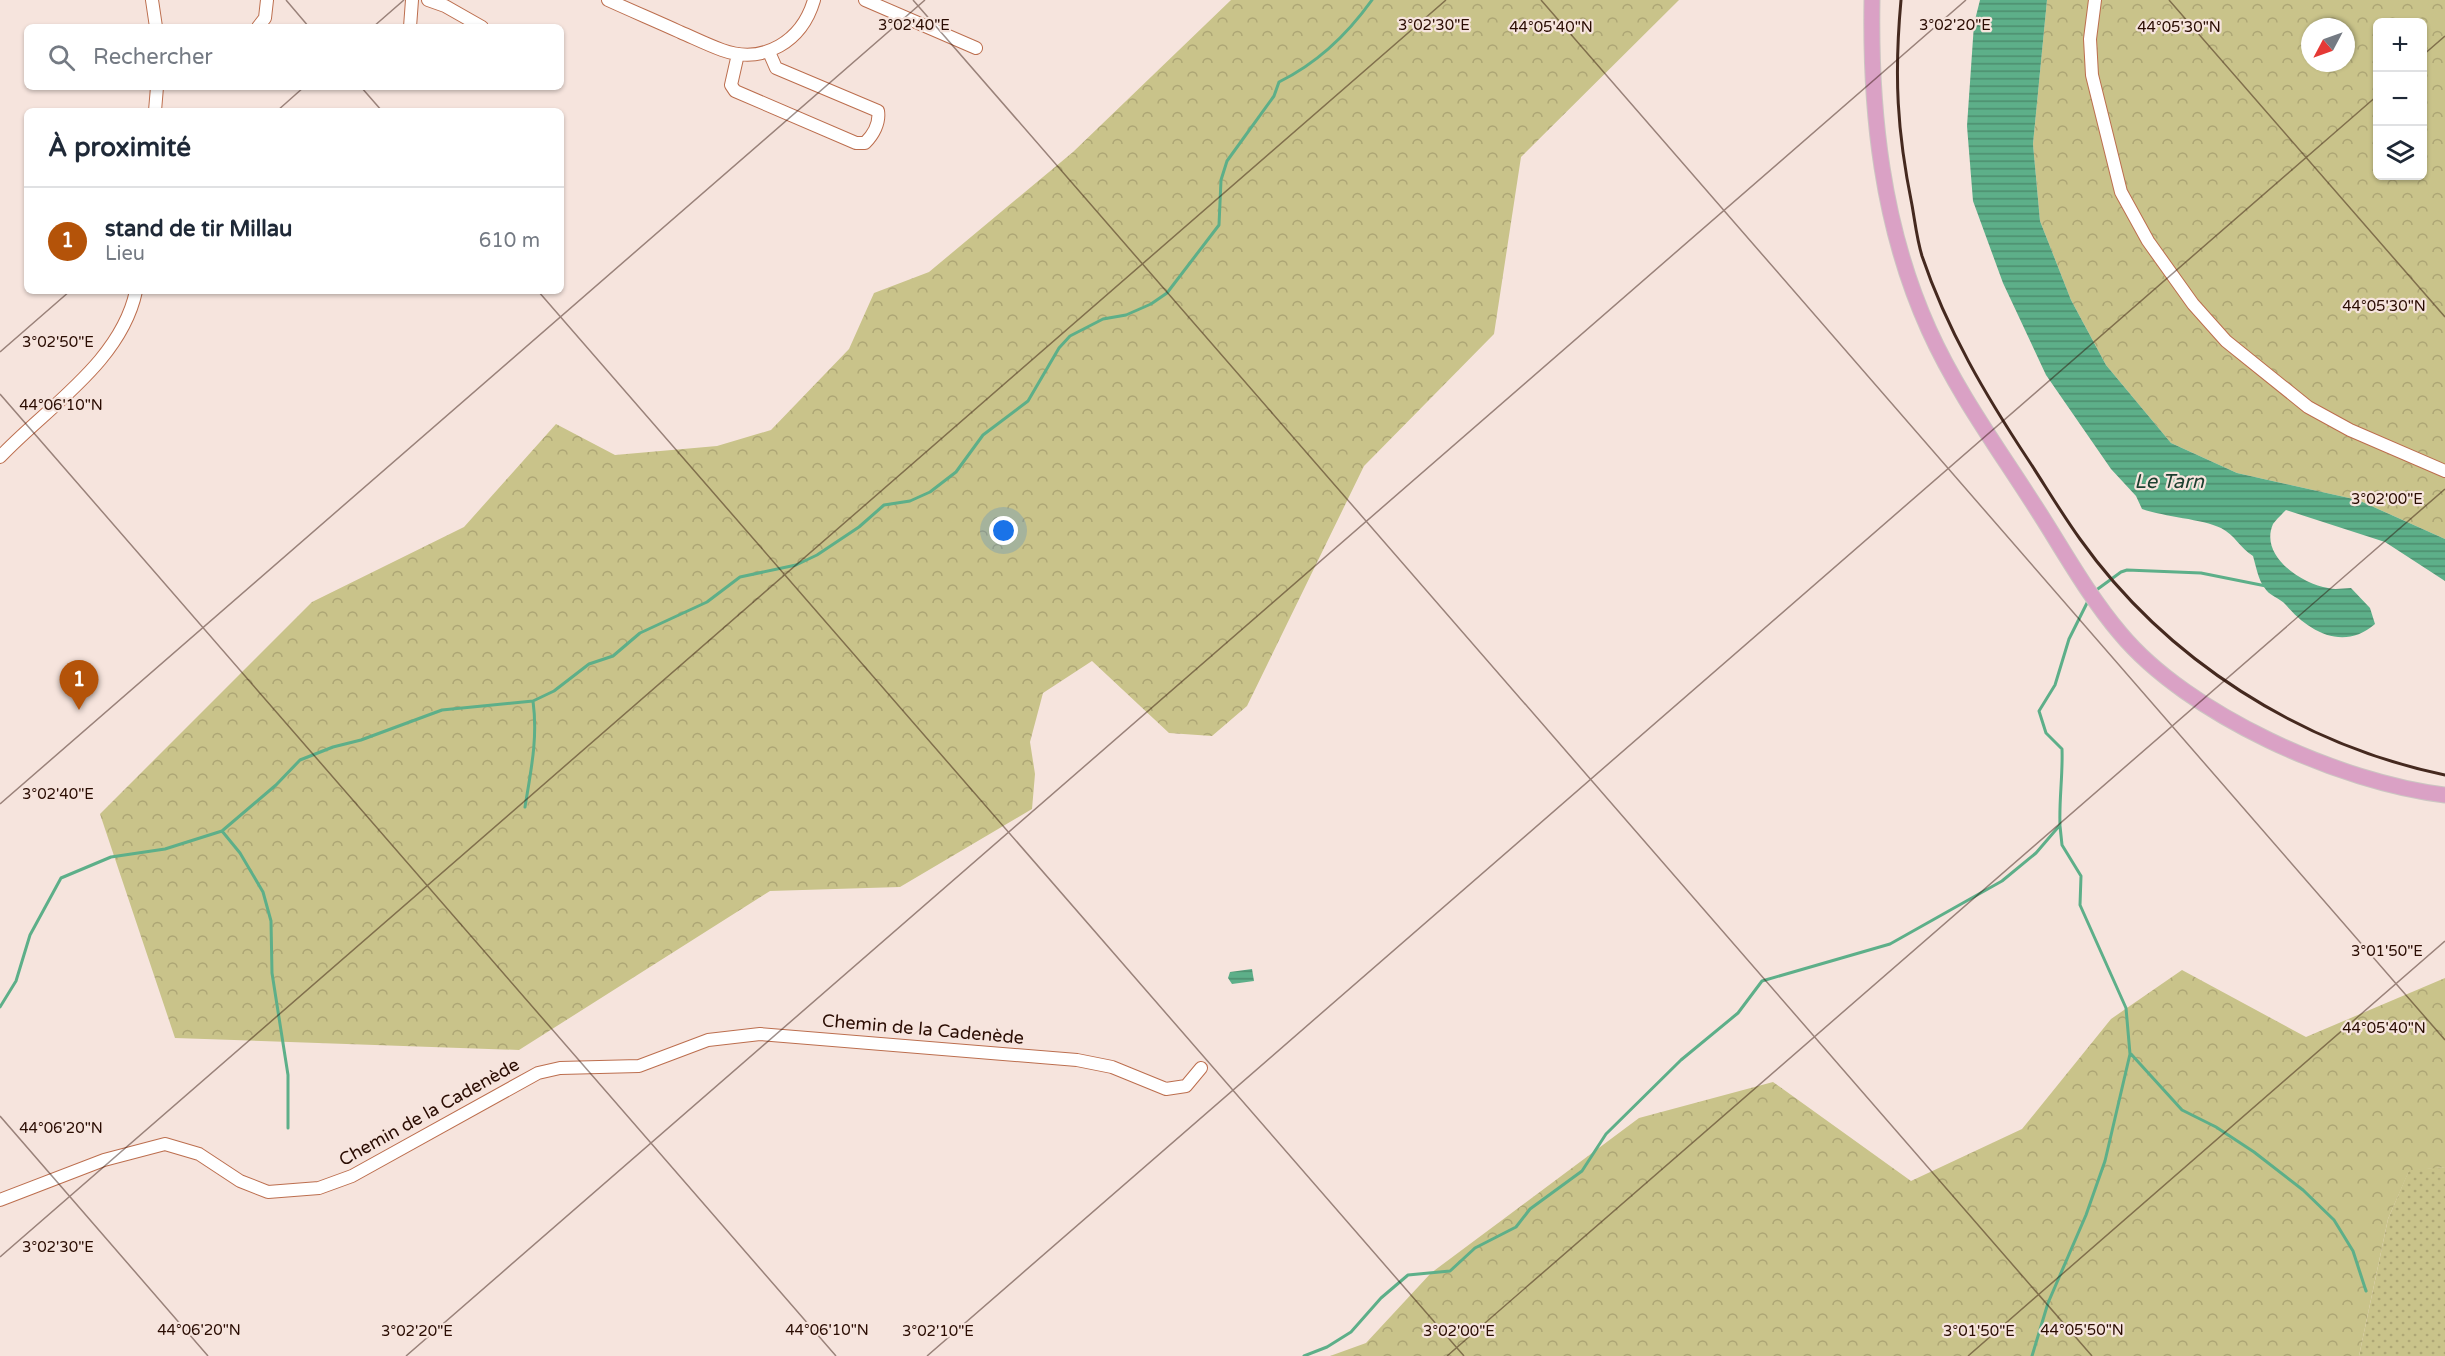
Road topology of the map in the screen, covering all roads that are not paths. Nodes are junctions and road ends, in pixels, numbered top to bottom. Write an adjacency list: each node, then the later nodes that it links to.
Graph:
1 (152, 0): 10 (street)
2 (267, 0): 11 (street)
3 (412, 0): 12 (street)
4 (428, 0): 13 (street)
5 (608, 0): 16 (street)
6 (814, 0): 15 (street)
7 (865, 0): 14 (street)
8 (1872, 0): 22 (main road)
9 (2095, 0): 21 (street)
10 (156, 24)
11 (260, 24)
12 (410, 24)
13 (477, 24)
14 (976, 48)
15 (769, 52): 16 (street); 16 (street)
16 (738, 54)
17 (157, 90): 18 (street)
18 (155, 108)
19 (135, 294): 20 (street)
20 (0, 457)
21 (2445, 471)
22 (2445, 795)
23 (1201, 1068): 24 (street, Chemin de la Cadenède)
24 (0, 1200)

